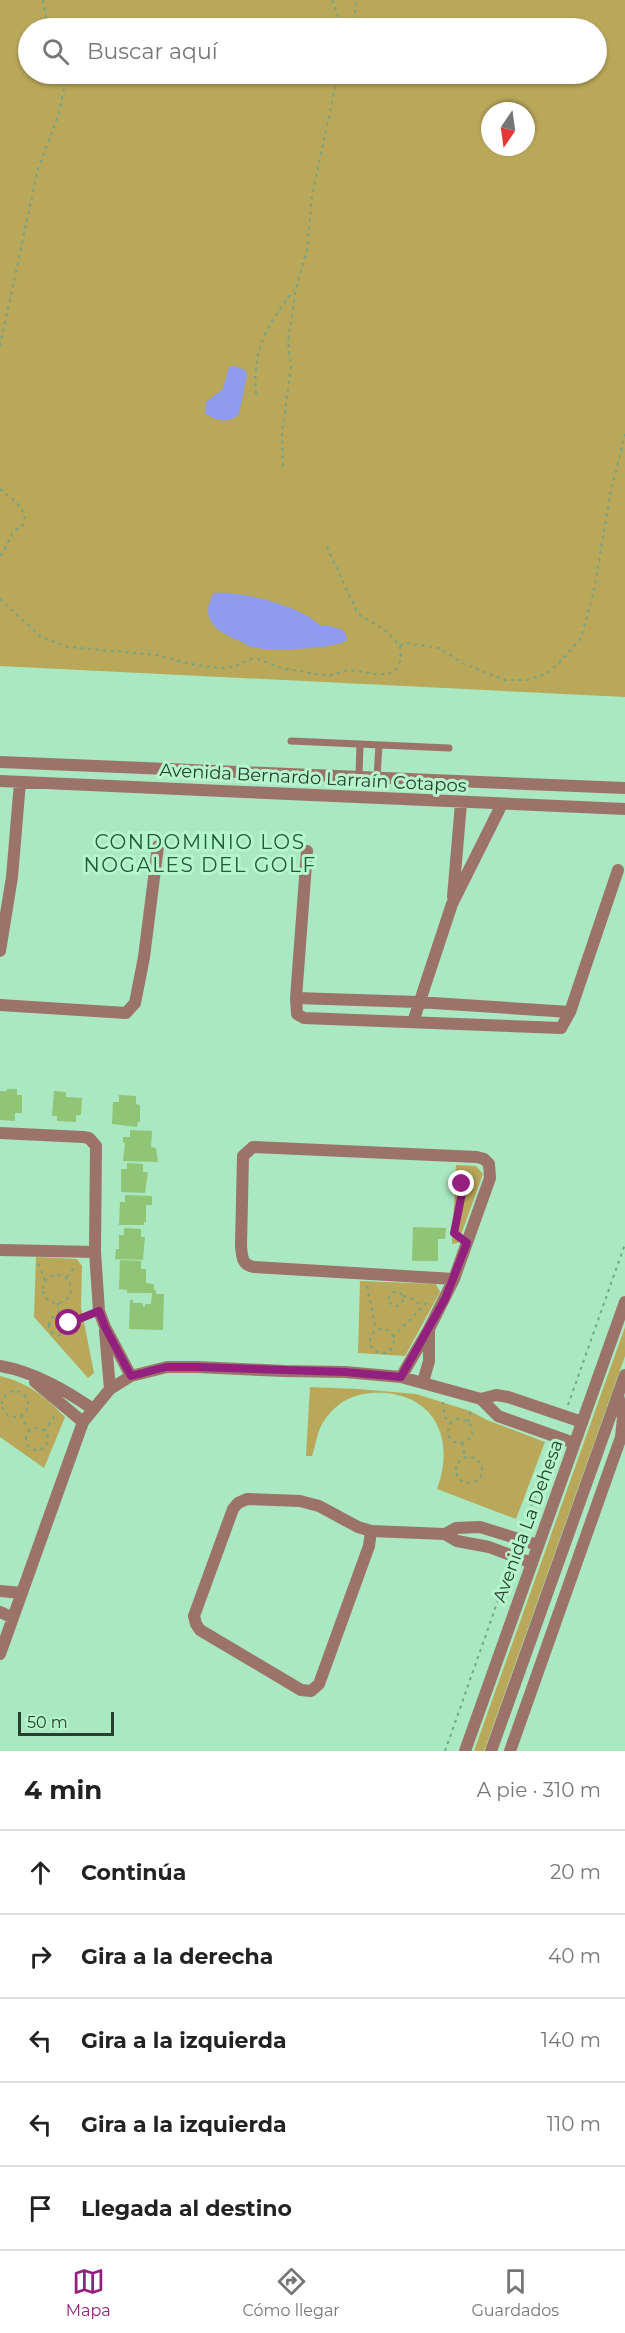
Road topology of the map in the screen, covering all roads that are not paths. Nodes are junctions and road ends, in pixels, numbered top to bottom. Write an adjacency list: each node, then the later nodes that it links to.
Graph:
1 (291, 741): 2 (lane)
2 (360, 744): 3 (lane); 7 (lane)
3 (379, 745): 4 (lane); 8 (lane)
4 (449, 748)
5 (0, 762): 6 (street, Avenida Bernardo Larraín Cotapos)
6 (268, 772): 7 (street, Avenida Bernardo Larraín Cotapos); 13 (street)
7 (359, 776): 8 (street, Avenida Bernardo Larraín Cotapos)
8 (377, 777): 11 (street, Avenida Bernardo Larraín Cotapos)
9 (0, 781): 10 (street, Avenida Bernardo Larraín Cotapos)
10 (20, 782): 13 (street, Avenida Bernardo Larraín Cotapos); 22 (street)
11 (596, 787): 12 (street, Avenida Bernardo Larraín Cotapos); 16 (street)
12 (625, 789)
13 (267, 794): 14 (street, Avenida Bernardo Larraín Cotapos)
14 (460, 802): 15 (street, Avenida Bernardo Larraín Cotapos); 21 (street)
15 (502, 804): 16 (street, Avenida Bernardo Larraín Cotapos); 21 (street)
16 (594, 808): 17 (street, Avenida Bernardo Larraín Cotapos)
17 (625, 809)
18 (158, 846): 25 (street)
19 (307, 851): 23 (street)
20 (618, 870): 26 (street)
21 (452, 904): 24 (street)
22 (0, 951)
23 (296, 998): 24 (street); 27 (street)
24 (418, 1002): 26 (street); 27 (street)
25 (0, 1005)
26 (570, 1012): 27 (street)
27 (413, 1022)
28 (0, 1133): 30 (street)
29 (0, 1250): 30 (street)
30 (95, 1252): 33 (street)
31 (454, 1279): 31 (street); 34 (street)
32 (625, 1302): 47 (street, Avenida La Dehesa)
33 (105, 1327): 38 (street); 41 (street)
34 (429, 1329): 39 (street); 40 (street)
35 (0, 1366): 36 (street)
36 (20, 1370): 45 (street); 46 (street)
37 (625, 1375): 42 (street)
38 (131, 1376): 39 (street); 41 (street)
39 (401, 1377): 40 (street)
40 (423, 1382): 43 (street)
41 (110, 1389): 45 (street)
42 (618, 1395): 62 (street); 63 (street)
43 (480, 1399): 44 (street); 48 (street)
44 (534, 1406): 47 (street); 48 (street)
45 (93, 1409): 46 (street)
46 (83, 1422): 57 (street)
47 (582, 1422): 49 (street, Avenida La Dehesa)
48 (529, 1427): 49 (street)
49 (574, 1443): 53 (street, Avenida La Dehesa)
50 (371, 1531): 50 (street); 52 (street)
51 (495, 1531): 52 (street); 53 (street); 54 (street)
52 (445, 1534): 54 (street)
53 (538, 1545): 55 (street, Avenida La Dehesa)
54 (489, 1547): 55 (street)
55 (532, 1563): 61 (street, Avenida La Dehesa)
56 (0, 1591): 57 (street)
57 (22, 1593): 59 (street)
58 (0, 1612): 59 (street)
59 (13, 1618): 60 (street)
60 (0, 1654)
61 (465, 1751)
62 (491, 1751)
63 (510, 1751)

